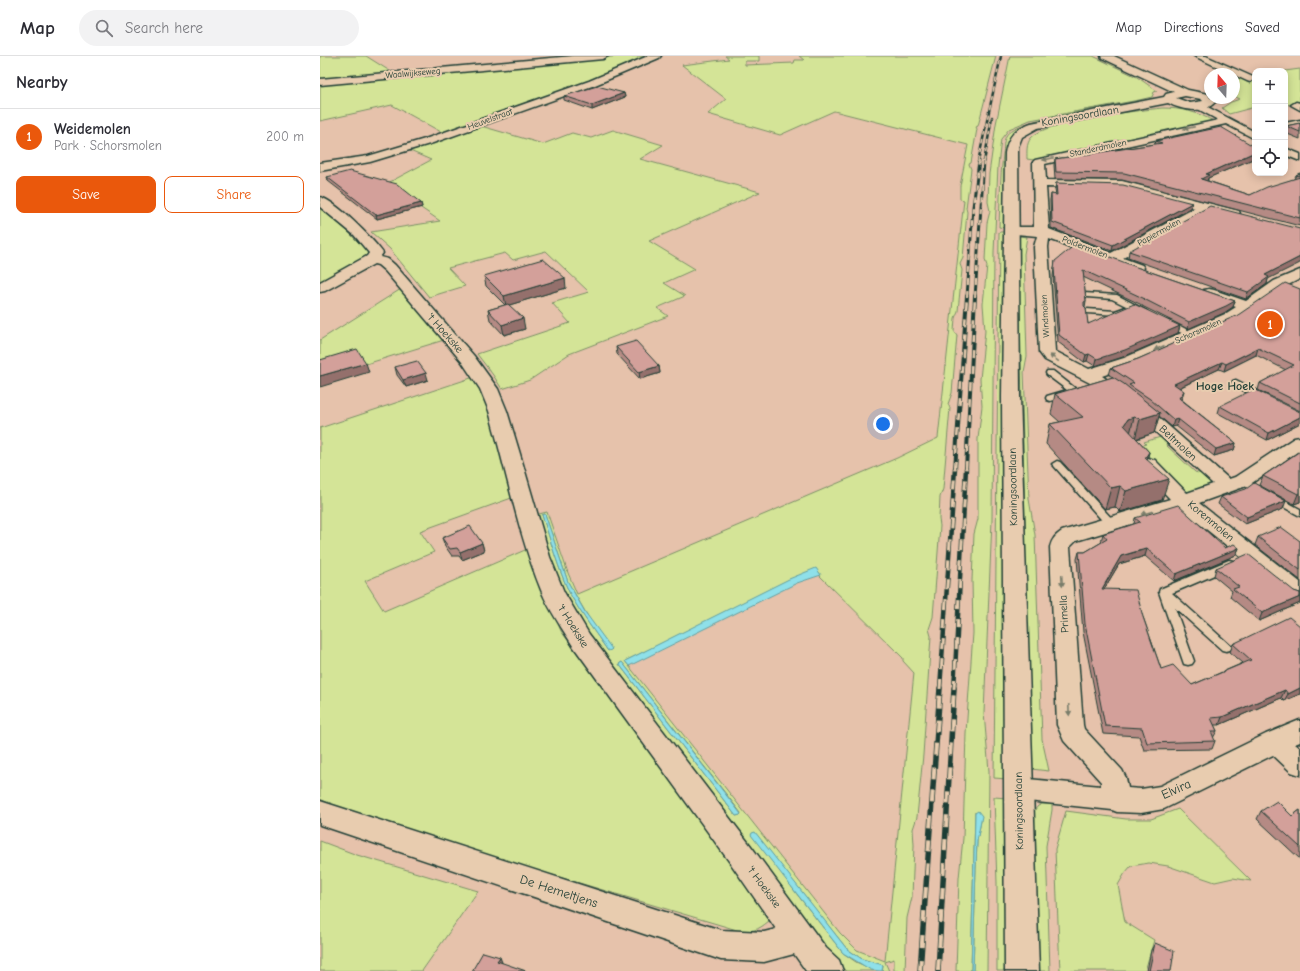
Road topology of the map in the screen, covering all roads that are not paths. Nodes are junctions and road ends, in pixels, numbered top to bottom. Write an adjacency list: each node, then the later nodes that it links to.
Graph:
1 (602, 56): 6 (street, Waalwijkseweg)
2 (656, 56): 16 (street, Heuvelstraat)
3 (1106, 56): 7 (street)
4 (1199, 56): 5 (street)
5 (1250, 79)
6 (320, 82)
7 (1177, 97): 8 (street, Koningsoordlaan); 21 (street, Koningsoordlaan)
8 (1204, 99)
9 (1211, 104): 10 (street)
10 (1227, 121): 13 (street); 17 (street, Standerdmolen, one-way to 17)
11 (1300, 122): 12 (lane)
12 (1288, 124)
13 (1252, 134)
14 (1288, 152): 15 (street)
15 (1300, 158)
16 (320, 167)
17 (1040, 183): 19 (street); 22 (street, Standerdmolen)
18 (320, 201): 24 (street)
19 (1206, 207): 20 (street); 23 (street, Papiermolen)
20 (1248, 217)
21 (1012, 230): 22 (street, Poldermolen); 56 (street, Koningsoordlaan)
22 (1044, 232): 23 (street, Poldermolen); 38 (street, Windmolen, one-way to 22)
23 (1113, 258): 25 (street, Poldermolen)
24 (372, 259): 27 (street); 59 (street, 't Hoekske)
25 (1150, 273)
26 (1300, 274): 31 (street, Schorsmolen)
27 (320, 288)
28 (1199, 290): 31 (street)
29 (1086, 295): 30 (lane)
30 (1133, 306): 32 (lane); 33 (lane)
31 (1246, 307): 35 (street, Schorsmolen)
32 (1087, 311)
33 (1150, 314)
34 (1163, 320): 35 (lane)
35 (1191, 334): 38 (street, Schorsmolen, one-way to 38)
36 (1050, 373): 38 (lane)
37 (1236, 383): 40 (lane)
38 (1086, 385): 39 (lane); 44 (street, Beltmolen)
39 (1050, 398)
40 (1274, 403)
41 (1300, 442): 44 (street, Korenmolen)
42 (1134, 451): 45 (street)
43 (1057, 464): 47 (lane)
44 (1234, 483): 45 (street, Korenmolen); 46 (lane)
45 (1184, 501): 47 (street, Primella, one-way to 47); 48 (street, Korenmolen)
46 (1300, 513)
47 (1111, 524): 57 (street, Primella, one-way to 57)
48 (1251, 554): 49 (lane); 50 (street, Korenmolen)
49 (1164, 592): 51 (lane); 52 (lane)
50 (1300, 593)
51 (1226, 647)
52 (1188, 661)
53 (1300, 730): 54 (street, Elvira)
54 (1275, 741): 55 (street); 57 (street, Elvira)
55 (1300, 764)
56 (1018, 789): 57 (street, Elvira); 61 (street, Koningsoordlaan)
57 (1117, 800)
58 (320, 813): 59 (street, De Hemeltjens)
59 (801, 938): 60 (street, 't Hoekske)
60 (828, 971)
61 (1022, 971)

